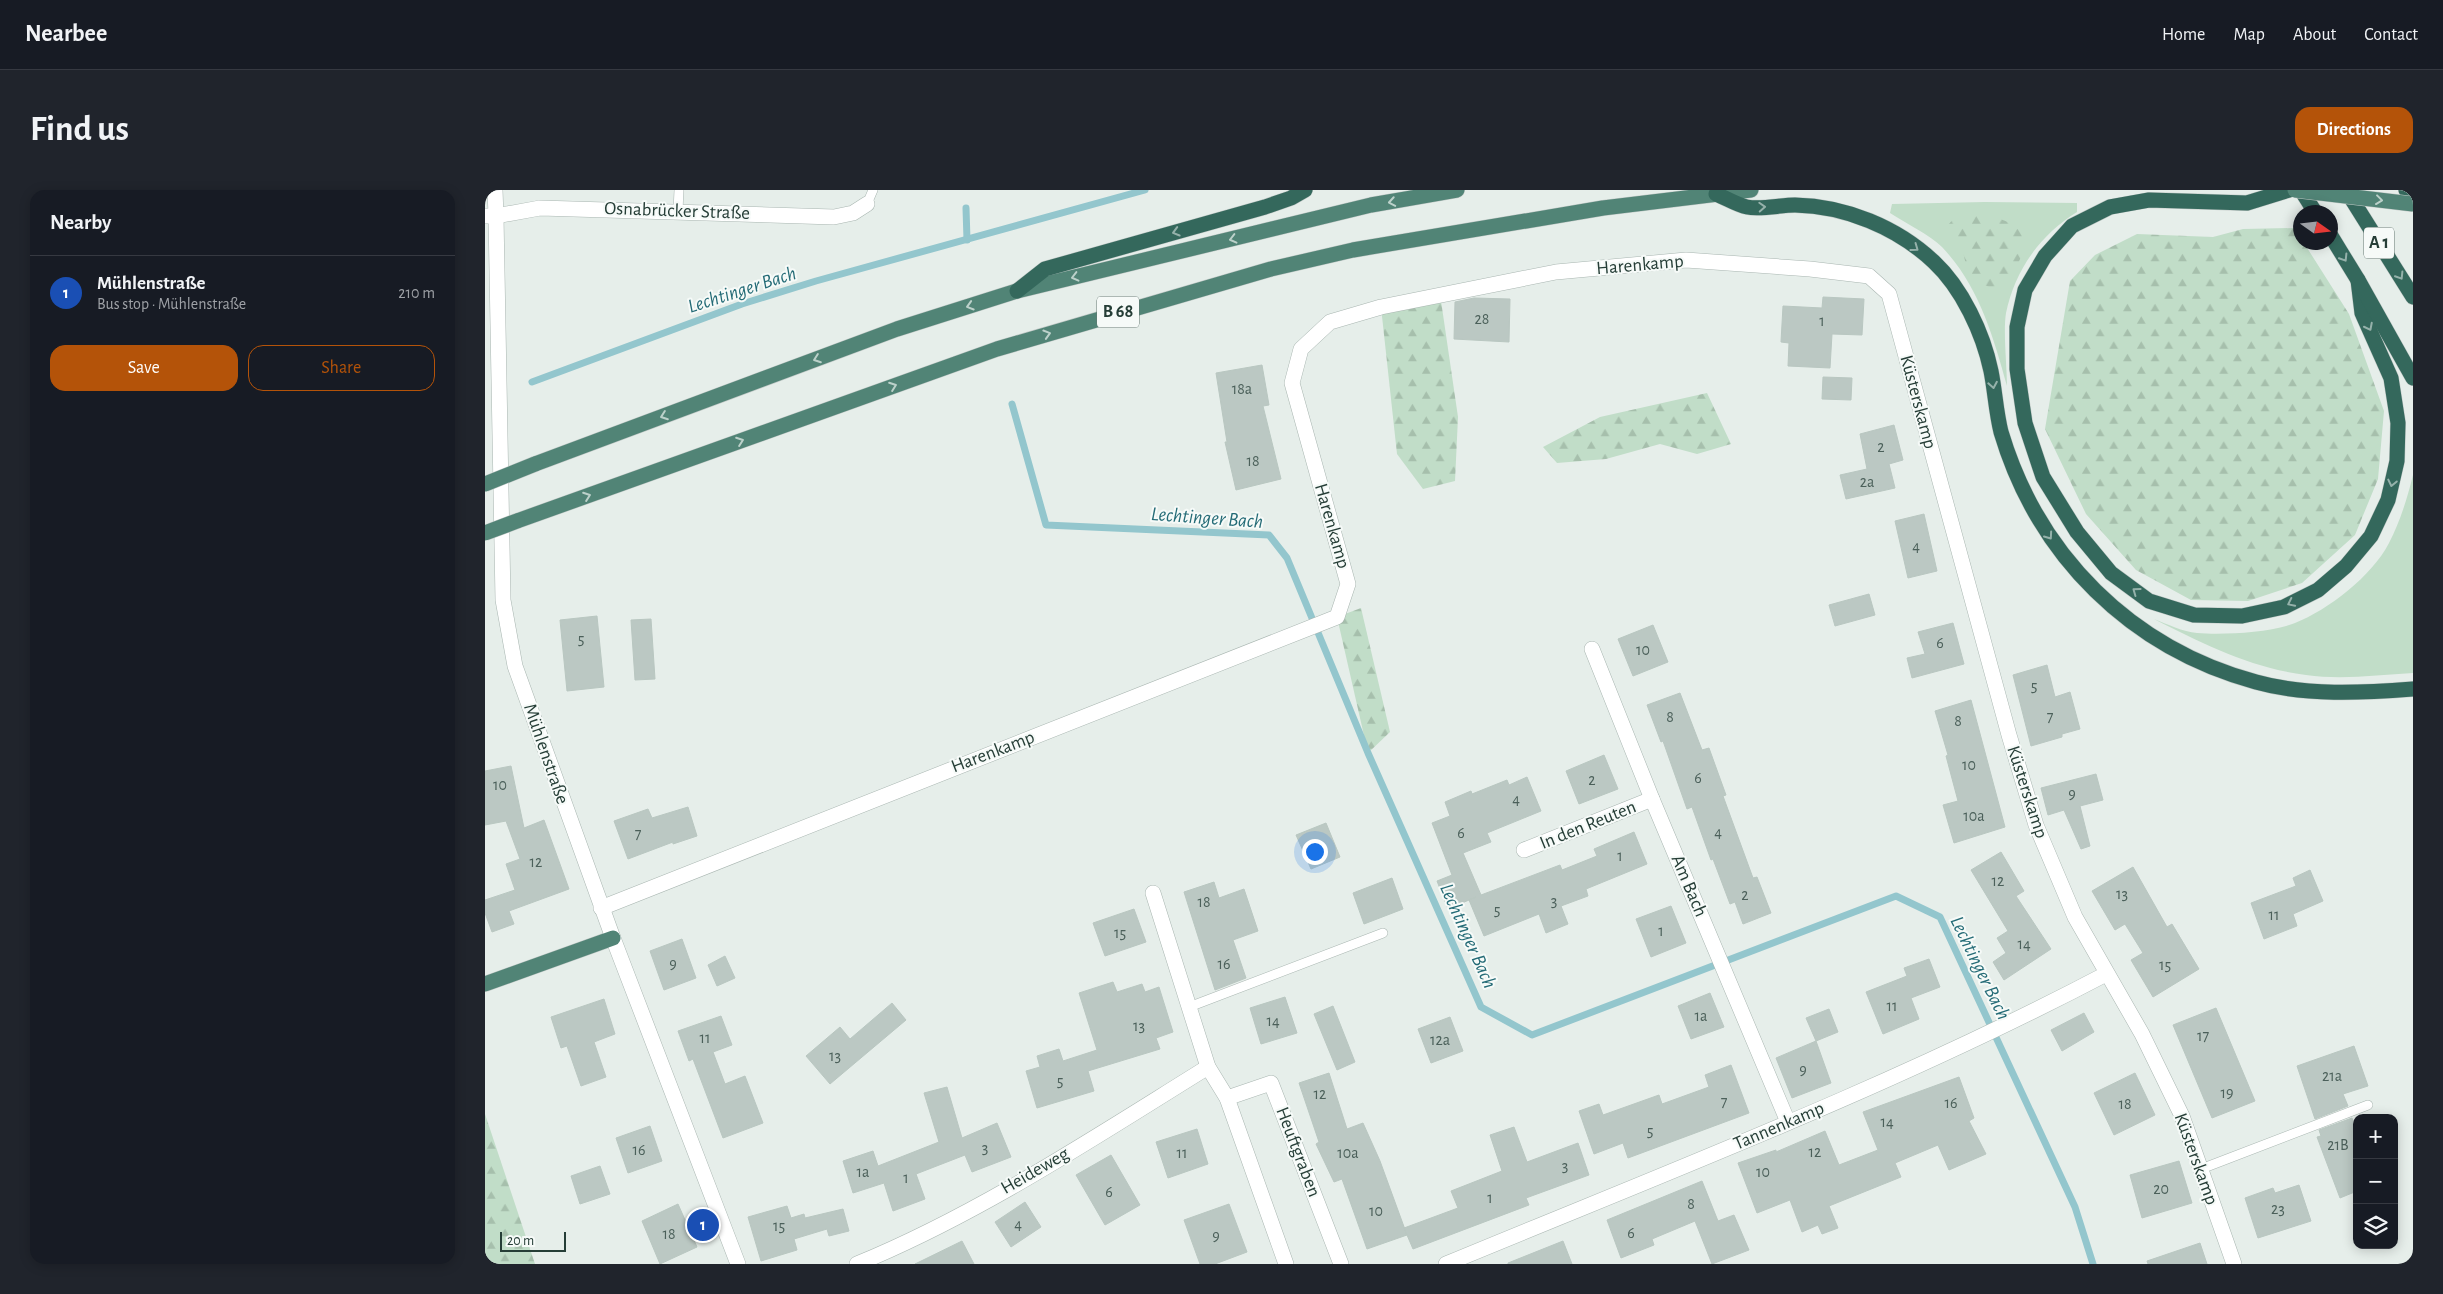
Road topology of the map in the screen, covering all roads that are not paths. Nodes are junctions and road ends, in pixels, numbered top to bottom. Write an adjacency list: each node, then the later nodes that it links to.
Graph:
1 (495, 190): 16 (street, Mühlenstraße)
2 (679, 190): 15 (lane)
3 (1305, 190): 19 (highway, one-way to 19)
4 (1457, 190): 19 (highway, B 68, one-way to 19)
5 (1751, 190): 11 (highway, B 68)
6 (2289, 190): 18 (highway, one-way to 6)
7 (2295, 190): 13 (highway, one-way to 13, bridge)
8 (2301, 190): 14 (highway)
9 (2346, 190): 21 (highway, A 1, one-way to 21)
10 (2406, 190): 13 (highway)
11 (1716, 194): 24 (highway, B 68, one-way to 11, bridge); 26 (highway, one-way to 26)
12 (870, 197): 15 (street, Osnabrücker Straße)
13 (2413, 203)
14 (2311, 205)
15 (678, 211): 16 (street, Osnabrücker Straße)
16 (490, 216): 30 (street, Mühlenstraße)
17 (2338, 247): 18 (highway, one-way to 18)
18 (2358, 280): 22 (highway)
19 (1017, 291): 23 (highway, B 68, one-way to 23, bridge)
20 (1889, 294): 30 (street, Harenkamp); 33 (street, Küsterskamp)
21 (2413, 297)
22 (2413, 378)
23 (485, 484)
24 (485, 533)
25 (1592, 649): 27 (street, Am Bach)
26 (2413, 689)
27 (1652, 799): 28 (street, In den Reuten); 39 (street, Am Bach)
28 (1524, 850)
29 (1153, 893): 35 (street)
30 (601, 908): 32 (street, Mühlenstraße)
31 (1383, 933): 35 (lane)
32 (613, 938): 34 (highway); 41 (street, Mühlenstraße)
33 (2106, 974): 39 (street, Tannenkamp); 40 (street, Küsterskamp)
34 (485, 984)
35 (1189, 1007): 36 (street)
36 (1208, 1067): 37 (street); 42 (street, Heideweg)
37 (1227, 1098): 43 (street); 44 (street, Heuftgraben)
38 (2368, 1105): 40 (lane)
39 (1788, 1122): 45 (street, Tannenkamp)
40 (2201, 1169): 46 (street, Küsterskamp)
41 (738, 1264)
42 (857, 1264)
43 (1286, 1264)
44 (1341, 1264)
45 (1446, 1264)
46 (2234, 1264)

